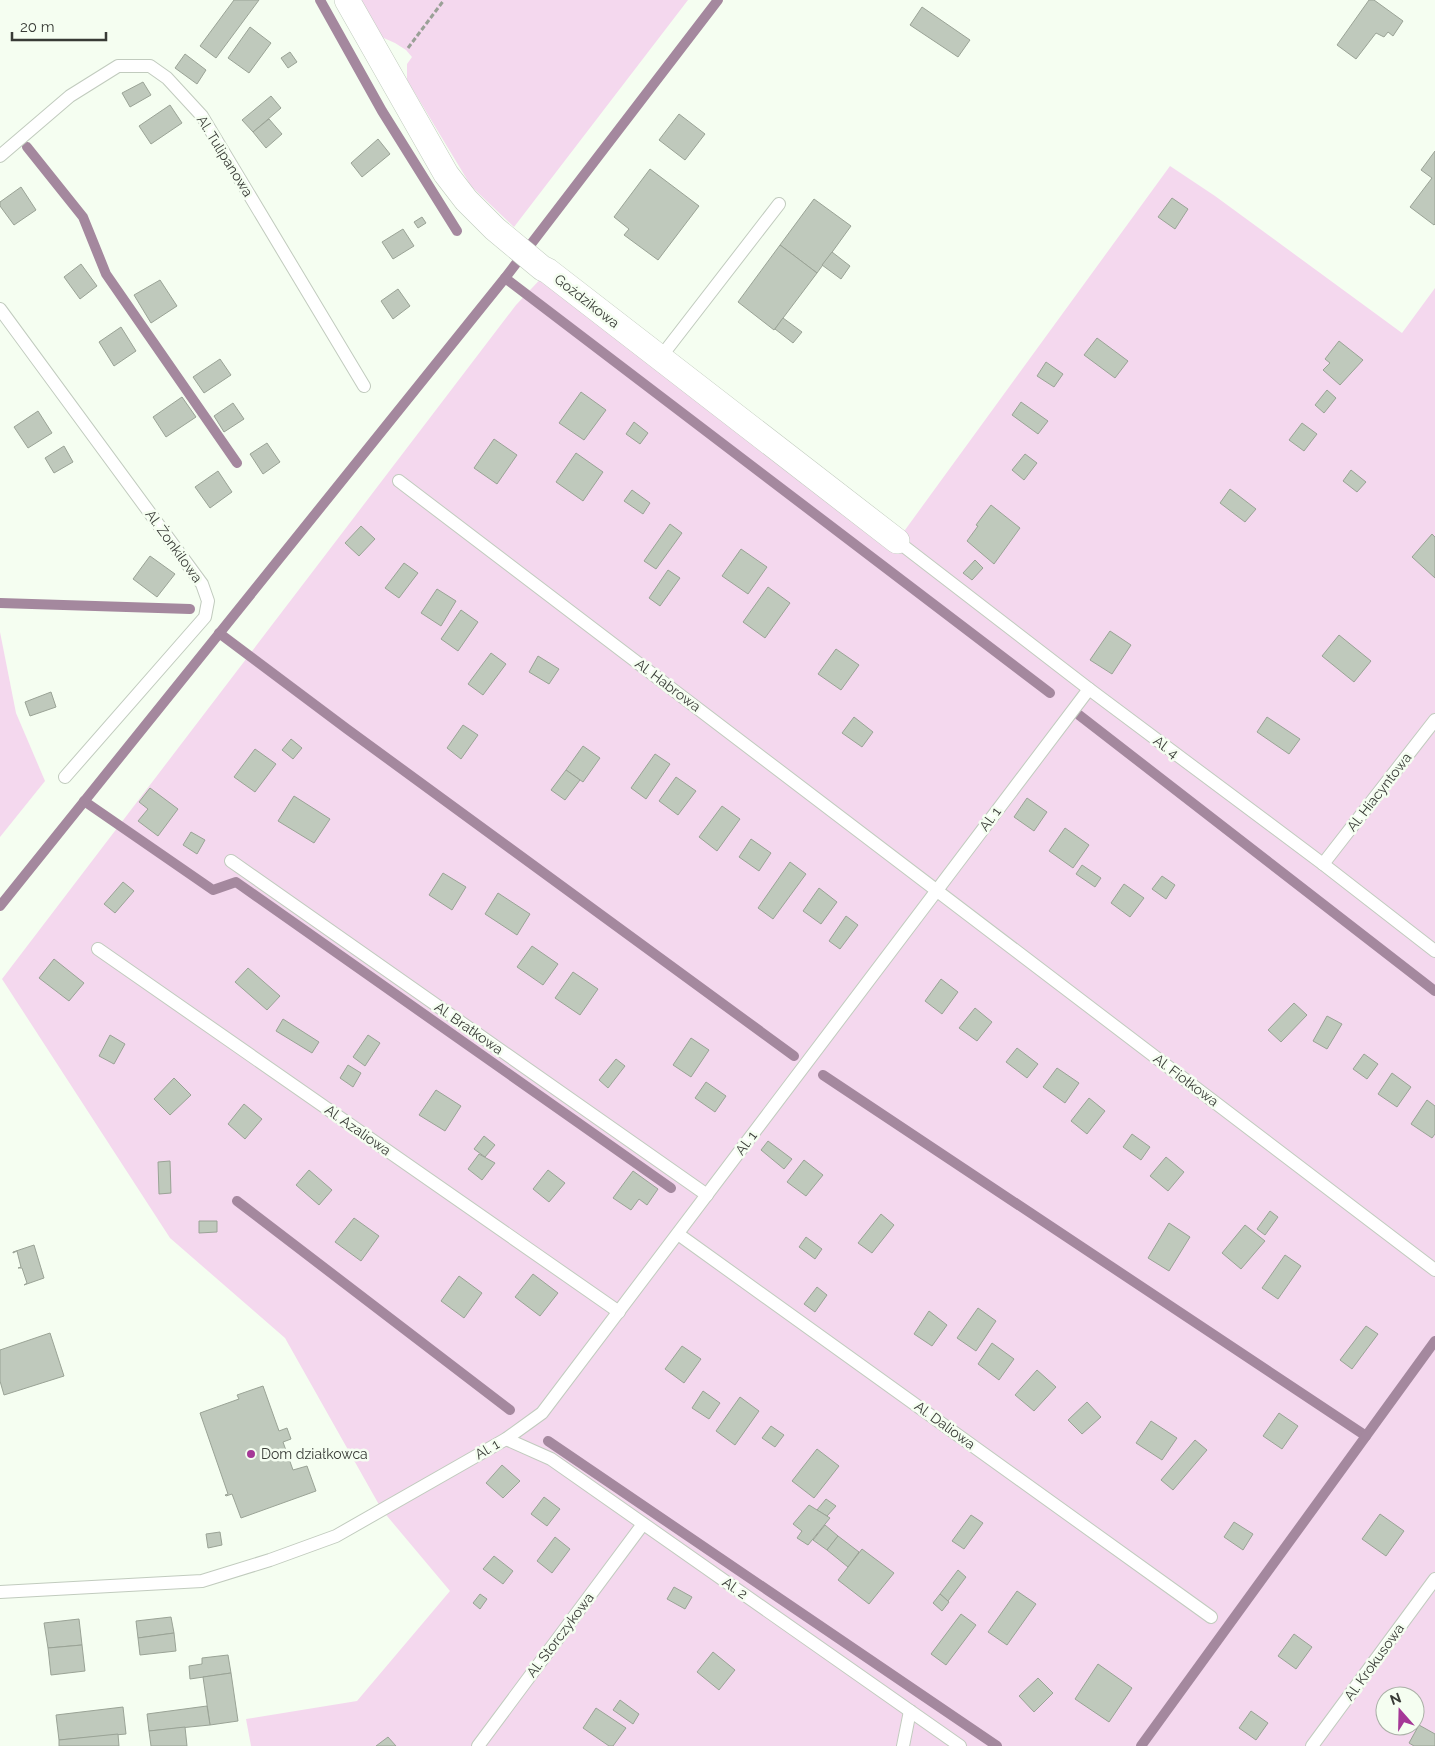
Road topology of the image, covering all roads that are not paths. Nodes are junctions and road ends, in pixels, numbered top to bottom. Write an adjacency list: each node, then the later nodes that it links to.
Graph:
1 (347, 0): 5 (street, Goździkowa)
2 (0, 156): 6 (lane, Al. Tulipanowa)
3 (779, 204): 5 (lane)
4 (0, 308): 11 (lane, Al. Żonkilowa)
5 (660, 358): 8 (street, Goździkowa)
6 (364, 386)
7 (399, 480): 14 (lane, Al. Habrowa)
8 (897, 541): 9 (lane, Al. 4)
9 (1089, 689): 13 (lane, Al. 4); 14 (lane, Al. 1)
10 (1435, 720): 13 (lane, Al. Hiacyntowa)
11 (65, 777)
12 (231, 861): 17 (lane, Al. Bratkowa)
13 (1323, 864): 16 (lane, Al. 4)
14 (937, 890): 17 (lane, Al. 1); 19 (lane, Al. Fiołkowa)
15 (98, 949): 20 (lane, Al. Azaliowa)
16 (1435, 951)
17 (707, 1195): 18 (lane, Al. 1)
18 (678, 1234): 20 (lane, Al. 1); 25 (lane, Al. Daliowa)
19 (1435, 1270)
20 (619, 1312): 21 (lane, Al. 1)
21 (506, 1439): 22 (lane, Al. 2); 24 (lane, Al. 1)
22 (643, 1524): 26 (lane, Al. 2); 27 (lane, Al. Storczykowa)
23 (1435, 1579): 30 (lane, Al. Krokusowa)
24 (0, 1592)
25 (1211, 1617)
26 (910, 1711): 28 (lane); 29 (lane, Al. 2)
27 (478, 1746)
28 (903, 1746)
29 (960, 1746)
30 (1312, 1746)

